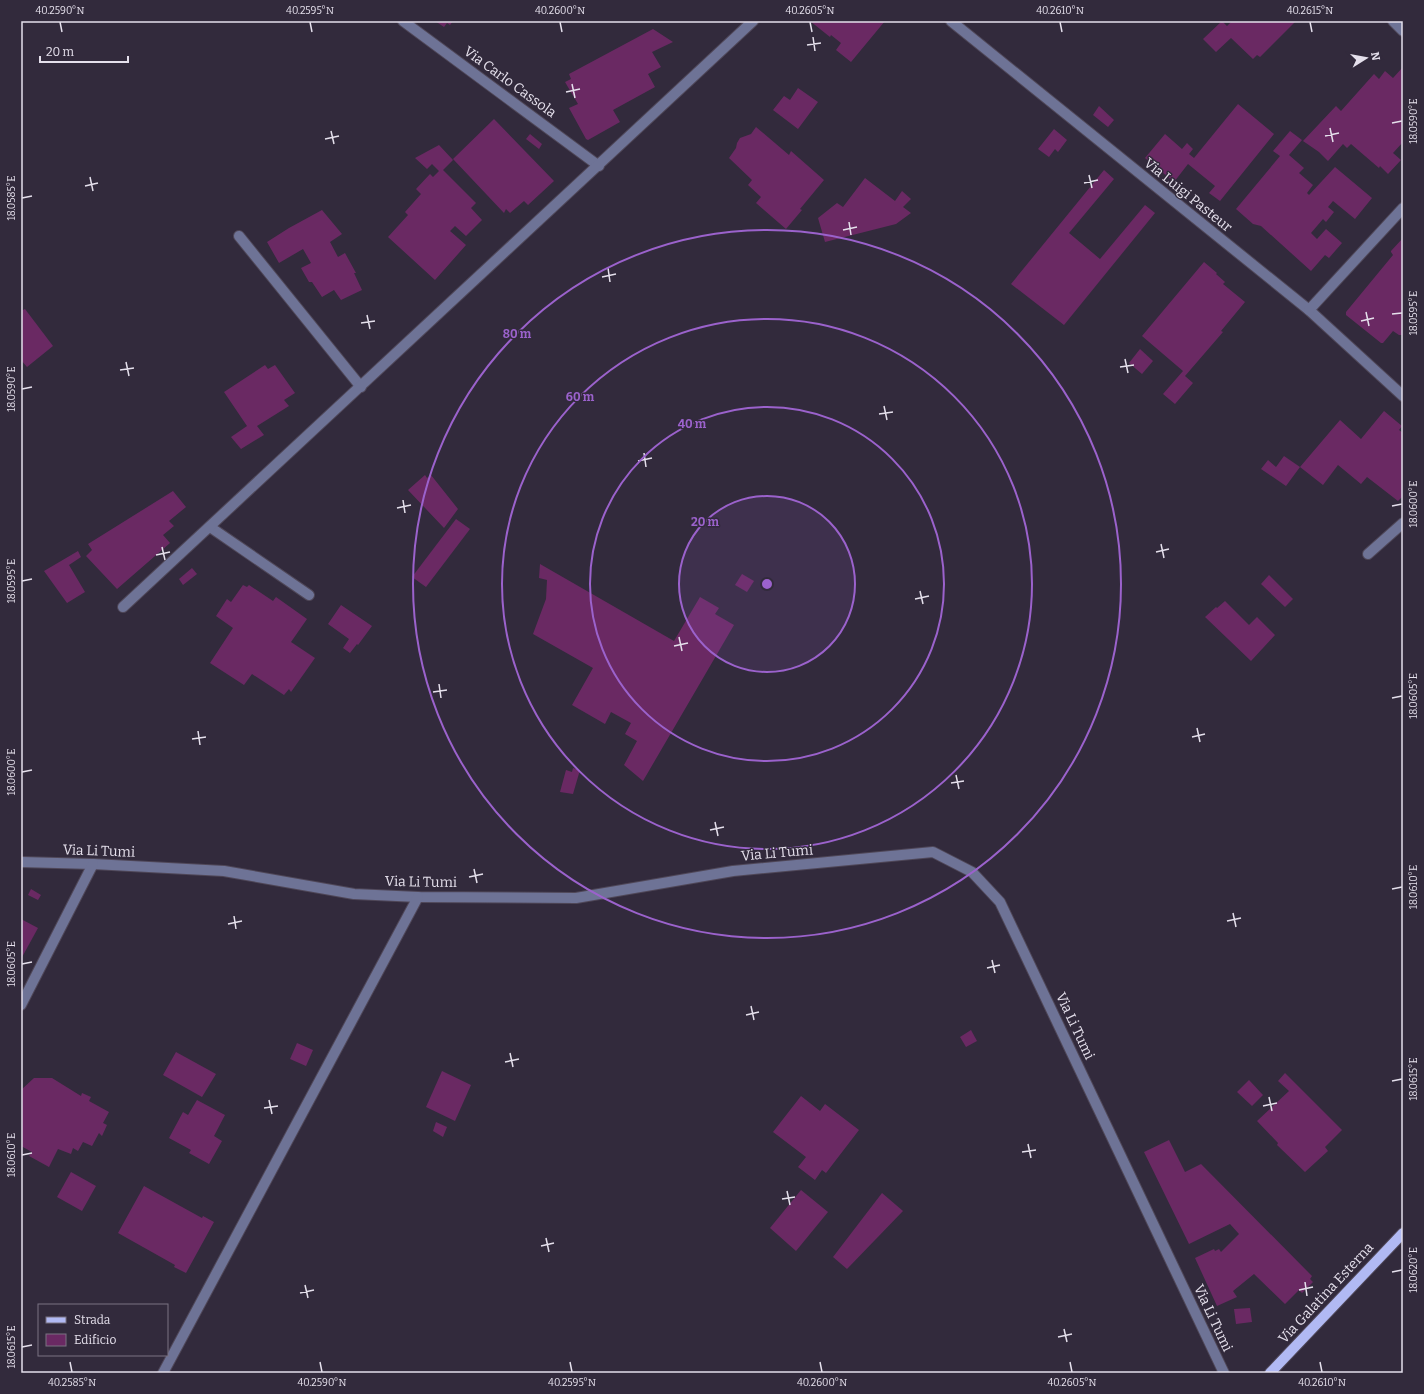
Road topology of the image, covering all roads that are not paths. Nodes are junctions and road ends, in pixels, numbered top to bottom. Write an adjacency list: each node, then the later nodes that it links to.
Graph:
1 (403, 21): 6 (street, Via Carlo Cassola)
2 (754, 21): 6 (street)
3 (951, 21): 9 (street, Via Luigi Pasteur)
4 (1393, 21): 5 (street)
5 (1403, 31)
6 (599, 166): 10 (street)
7 (1403, 208): 9 (street)
8 (239, 236): 10 (street)
9 (1309, 310): 11 (street, Via Luigi Pasteur)
10 (361, 387): 13 (street)
11 (1403, 396)
12 (1403, 523): 14 (street)
13 (210, 527): 15 (street); 16 (street)
14 (1368, 554)
15 (309, 595)
16 (123, 608)
17 (21, 862): 18 (street, Via Li Tumi)
18 (93, 864): 19 (street, Via Li Tumi); 20 (street)
19 (418, 897): 22 (street); 23 (street, Via Li Tumi)
20 (21, 1004)
21 (1403, 1233): 24 (main road, Via Galatina Esterna)
22 (164, 1373)
23 (1224, 1373)
24 (1270, 1373)

